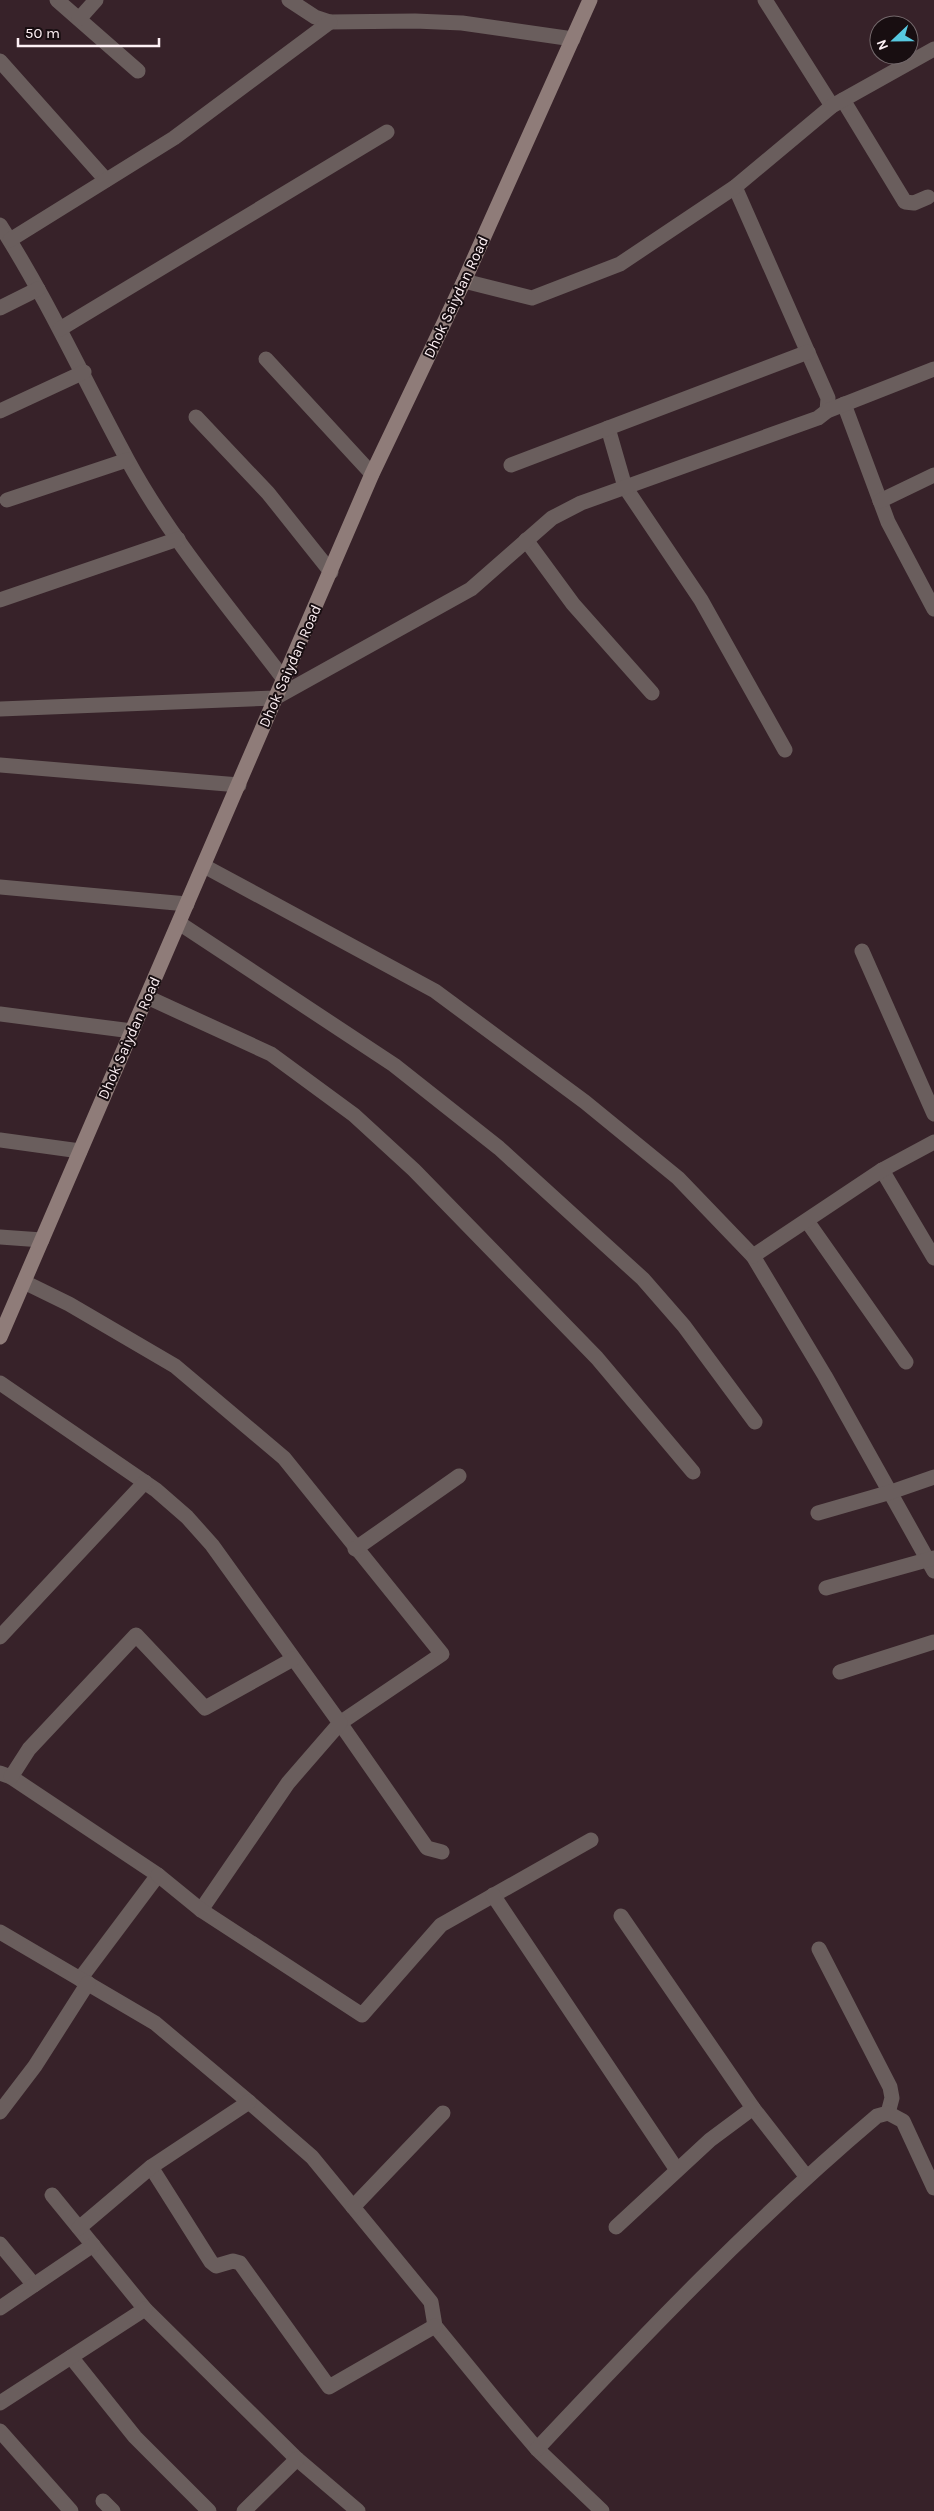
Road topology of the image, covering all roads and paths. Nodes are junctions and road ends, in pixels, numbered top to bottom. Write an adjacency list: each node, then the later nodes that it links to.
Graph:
1 (58, 0): 6 (street)
2 (96, 0): 6 (street)
3 (289, 0): 7 (street)
4 (590, 0): 8 (main road, Dhok Saiydan Road)
5 (765, 0): 12 (street)
6 (79, 19): 11 (street)
7 (330, 22): 8 (street); 14 (street)
8 (573, 39): 19 (main road, Dhok Saiydan Road)
9 (934, 49): 12 (street)
10 (0, 61): 14 (street)
11 (138, 71)
12 (837, 103): 15 (street); 16 (street)
13 (387, 132): 22 (street)
14 (106, 180): 18 (street)
15 (735, 187): 19 (street); 23 (street)
16 (928, 197)
17 (0, 225): 18 (street)
18 (10, 240): 20 (street)
19 (464, 281): 34 (main road, Dhok Saiydan Road)
20 (38, 289): 21 (street); 22 (street)
21 (0, 308)
22 (60, 329): 26 (street)
23 (808, 352): 28 (street); 31 (street)
24 (266, 359): 34 (street)
25 (934, 369): 27 (street)
26 (84, 372): 29 (street); 32 (street)
27 (844, 404): 28 (street); 38 (street)
28 (828, 411): 36 (street)
29 (0, 412)
30 (196, 417): 41 (street)
31 (608, 428): 33 (street); 36 (street)
32 (127, 460): 37 (street); 39 (street)
33 (511, 465)
34 (372, 474): 41 (main road, Dhok Saiydan Road)
35 (934, 475): 38 (street)
36 (625, 487): 40 (street); 48 (street)
37 (7, 500)
38 (880, 501): 43 (street)
39 (178, 539): 42 (street); 44 (street)
40 (526, 540): 45 (street); 46 (street)
41 (331, 572): 44 (main road, Dhok Saiydan Road)
42 (0, 600)
43 (934, 609)
44 (283, 678): 46 (main road, Dhok Saiydan Road)
45 (652, 694)
46 (275, 698): 47 (street); 50 (main road, Dhok Saiydan Road)
47 (0, 709)
48 (785, 750)
49 (0, 765): 50 (street)
50 (239, 785): 51 (main road, Dhok Saiydan Road)
51 (204, 866): 53 (main road, Dhok Saiydan Road); 67 (street)
52 (0, 887): 53 (street)
53 (187, 904): 54 (main road, Dhok Saiydan Road)
54 (179, 923): 56 (main road, Dhok Saiydan Road); 73 (street)
55 (862, 951): 59 (street)
56 (147, 997): 58 (main road, Dhok Saiydan Road); 74 (street)
57 (0, 1014): 58 (street)
58 (132, 1032): 62 (main road, Dhok Saiydan Road)
59 (934, 1114)
60 (0, 1140): 62 (street)
61 (934, 1142): 63 (street)
62 (80, 1151): 66 (main road, Dhok Saiydan Road)
63 (882, 1170): 64 (street); 68 (street)
64 (806, 1221): 67 (street); 71 (street)
65 (0, 1237): 66 (street)
66 (42, 1240): 69 (main road, Dhok Saiydan Road)
67 (753, 1256): 78 (street)
68 (934, 1258)
69 (24, 1282): 70 (main road, Dhok Saiydan Road); 80 (street)
70 (1, 1334)
71 (906, 1362)
72 (0, 1383): 77 (street)
73 (755, 1422)
74 (693, 1472)
75 (459, 1476): 80 (street)
76 (934, 1477): 78 (street)
77 (145, 1482): 83 (street); 85 (street)
78 (891, 1492): 79 (street); 81 (street)
79 (818, 1513)
80 (355, 1549): 87 (street)
81 (932, 1563): 82 (street)
82 (826, 1588)
83 (0, 1637)
84 (934, 1642): 86 (street)
85 (294, 1659): 87 (street); 88 (street)
86 (840, 1672)
87 (340, 1723): 90 (street); 93 (street)
88 (6, 1775): 91 (street)
89 (591, 1840): 92 (street)
90 (442, 1852)
91 (158, 1875): 93 (street); 97 (street)
92 (493, 1896): 93 (street); 104 (street)
93 (201, 1910)
94 (622, 1916): 99 (street)
95 (0, 1932): 97 (street)
96 (819, 1950): 102 (street)
97 (84, 1981): 98 (street); 100 (street)
98 (249, 2102): 103 (street); 108 (street)
99 (753, 2108): 104 (street); 105 (street)
100 (0, 2112)
101 (443, 2113): 108 (street)
102 (888, 2114): 105 (street); 106 (street)
103 (151, 2167): 110 (street); 116 (street)
104 (677, 2170): 109 (street)
105 (806, 2176): 120 (street)
106 (934, 2188)
107 (52, 2195): 110 (street)
108 (353, 2207): 116 (street)
109 (616, 2227)
110 (79, 2228): 112 (street)
111 (0, 2244): 113 (street)
112 (92, 2244): 113 (street); 115 (street)
113 (34, 2285): 114 (street)
114 (0, 2308)
115 (145, 2310): 117 (street); 121 (street)
116 (435, 2326): 120 (street)
117 (71, 2357): 118 (street); 123 (street)
118 (0, 2403)
119 (0, 2432): 122 (street)
120 (536, 2449): 126 (street)
121 (297, 2459): 124 (street); 125 (street)
122 (71, 2511)
123 (208, 2511)
124 (244, 2511)
125 (358, 2511)
126 (602, 2511)

